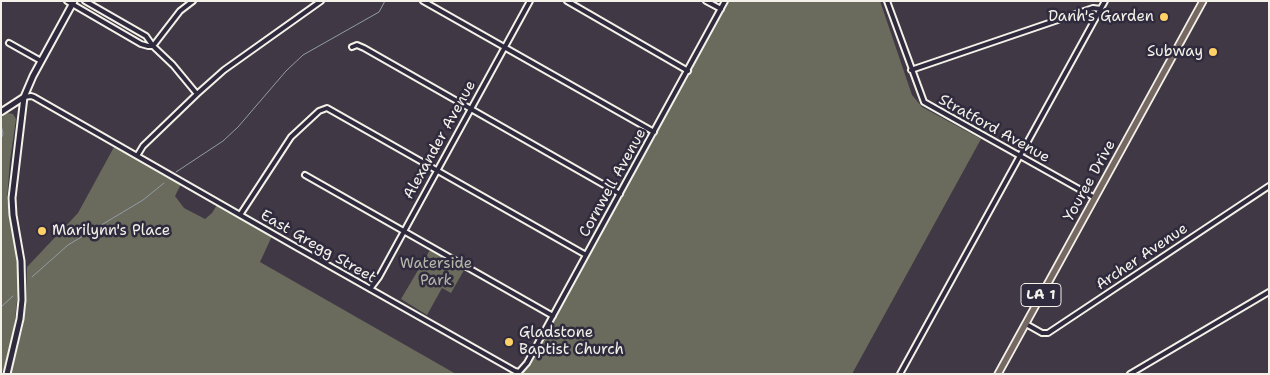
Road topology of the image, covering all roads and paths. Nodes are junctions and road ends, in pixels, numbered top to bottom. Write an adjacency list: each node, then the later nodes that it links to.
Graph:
1 (85, 1): 16 (street)
2 (192, 1): 16 (street)
3 (321, 1): 22 (street)
4 (423, 1): 18 (street)
5 (530, 1): 18 (street, Alexander Avenue)
6 (567, 1): 20 (street)
7 (706, 1): 13 (street)
8 (726, 1): 13 (street, Cornwell Avenue)
9 (887, 1): 21 (street, Stratford Avenue)
10 (1105, 1): 14 (street)
11 (1203, 1): 33 (main road, Youree Drive / LA 1)
12 (71, 2): 16 (street); 19 (street)
13 (721, 9): 20 (street, Cornwell Avenue)
14 (1101, 9): 21 (street); 27 (street)
15 (9, 43): 19 (street)
16 (152, 46): 22 (street)
17 (352, 47): 24 (street)
18 (504, 47): 24 (street, Alexander Avenue); 26 (street)
19 (41, 61): 23 (street)
20 (688, 70): 26 (street, Cornwell Avenue)
21 (911, 70): 27 (street, Stratford Avenue)
22 (197, 94): 28 (street)
23 (24, 97): 25 (street); 28 (street, East Gregg Street); 42 (street)
24 (470, 109): 29 (street, Alexander Avenue); 32 (street)
25 (1, 112)
26 (654, 132): 32 (street, Cornwell Avenue)
27 (1020, 155): 33 (street, Stratford Avenue); 43 (street)
28 (137, 156): 34 (street, East Gregg Street)
29 (437, 170): 34 (street); 35 (street, Alexander Avenue); 36 (street)
30 (305, 175): 35 (street)
31 (1269, 186): 40 (street, Archer Avenue)
32 (620, 194): 36 (street, Cornwell Avenue)
33 (1095, 198): 40 (main road, Youree Drive / LA 1)
34 (240, 215): 37 (street, East Gregg Street)
35 (403, 231): 37 (street, Alexander Avenue); 39 (street)
36 (586, 254): 39 (street, Cornwell Avenue)
37 (370, 289): 41 (street, East Gregg Street)
38 (1269, 292): 45 (street)
39 (552, 316): 41 (street, Cornwell Avenue)
40 (1026, 324): 44 (main road, Youree Drive / LA 1)
41 (516, 372)
42 (7, 374)
43 (900, 374)
44 (998, 374)
45 (1130, 374)

